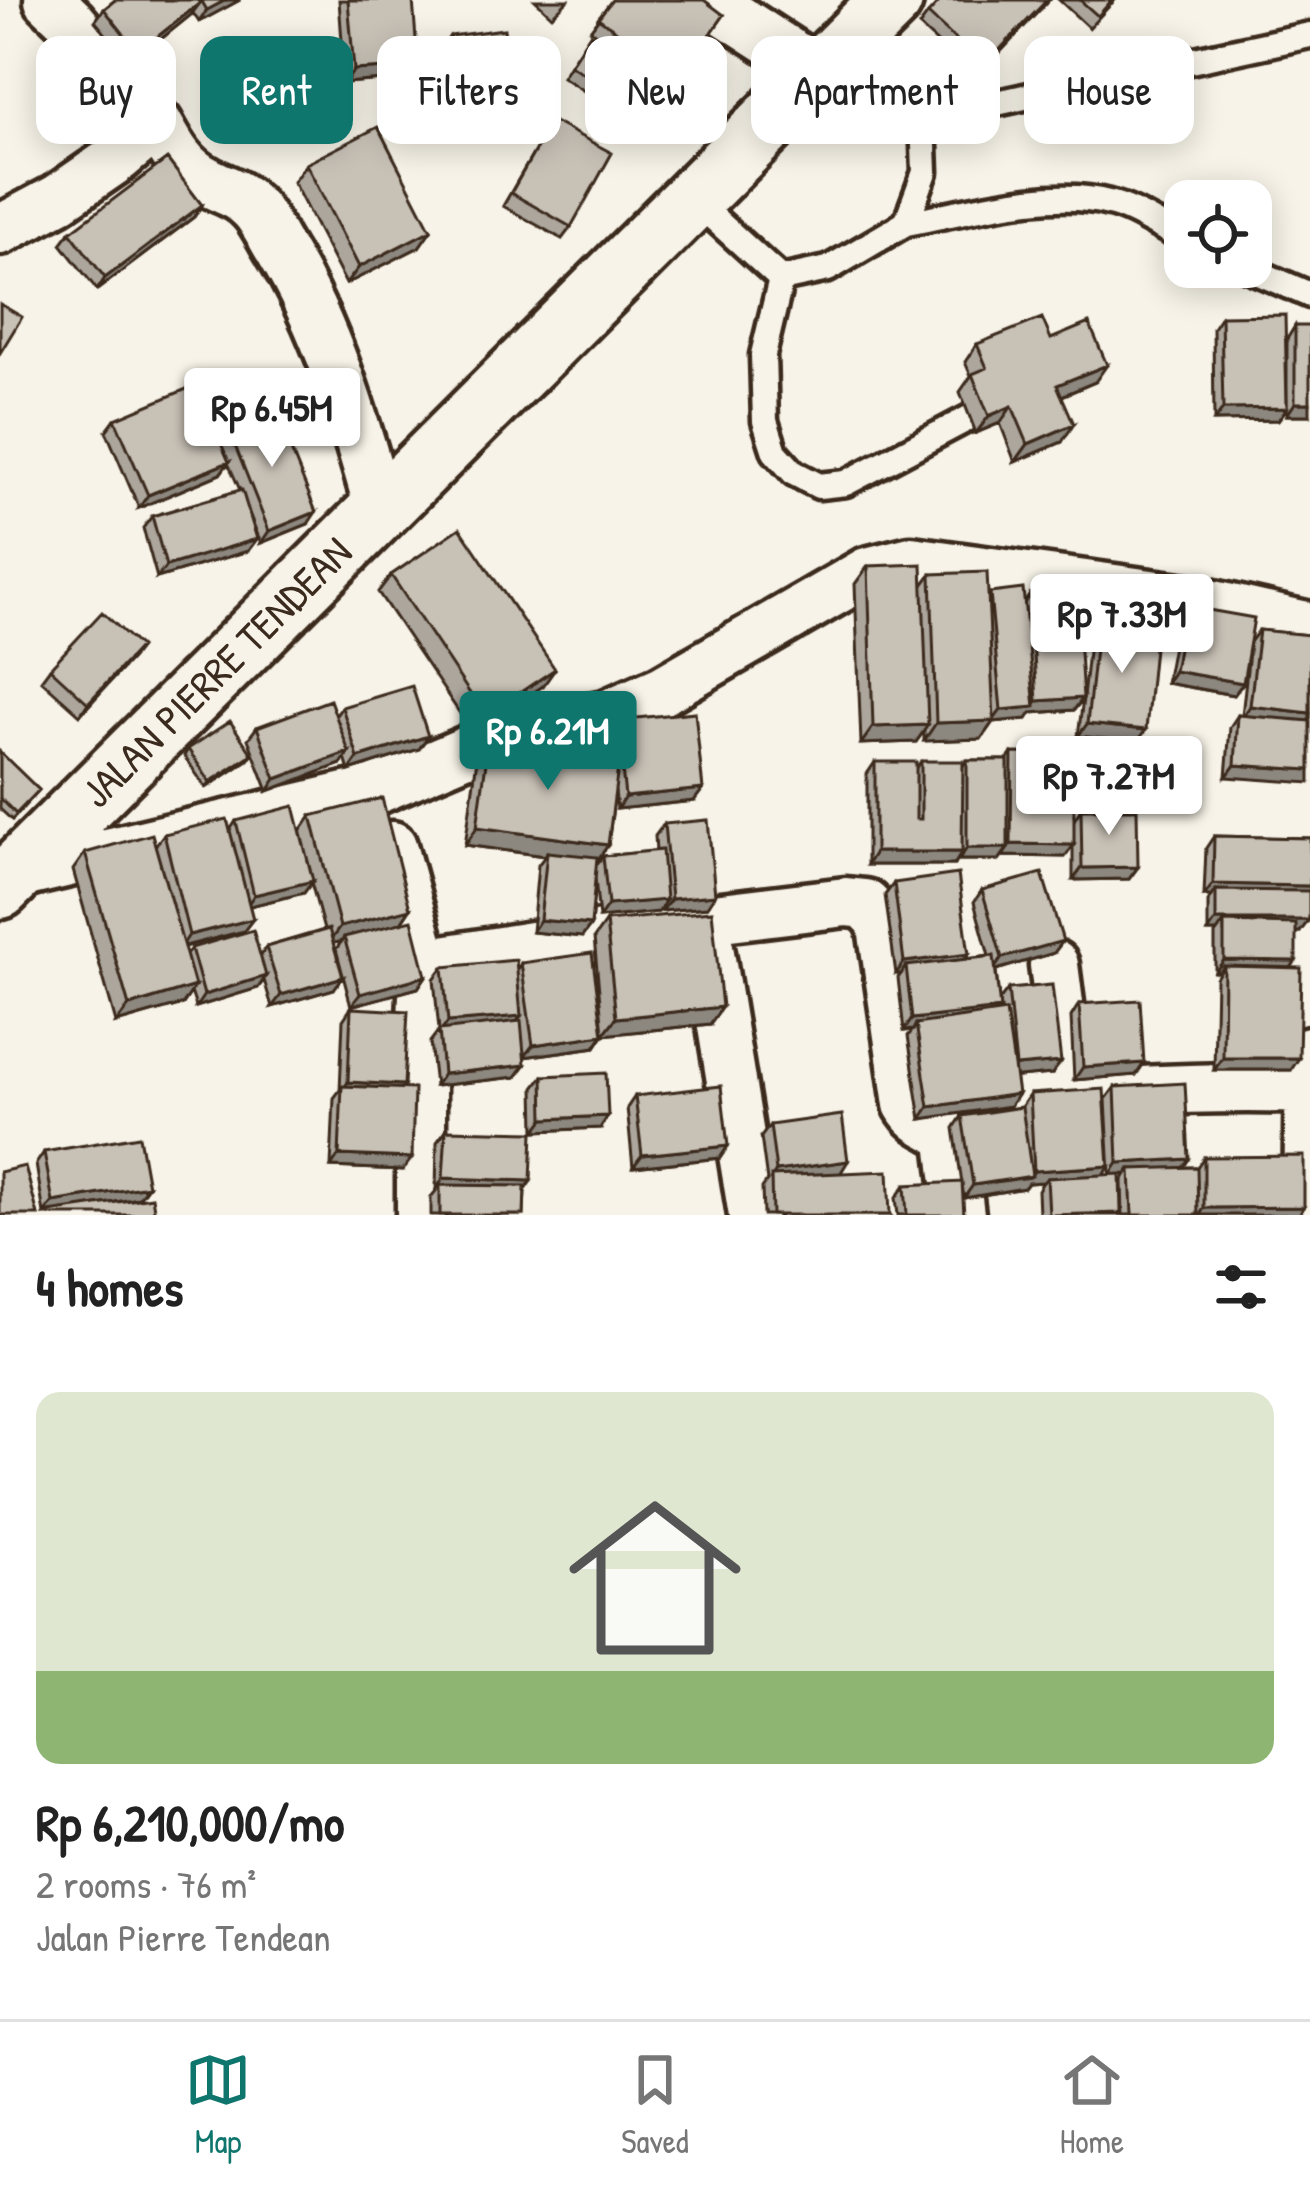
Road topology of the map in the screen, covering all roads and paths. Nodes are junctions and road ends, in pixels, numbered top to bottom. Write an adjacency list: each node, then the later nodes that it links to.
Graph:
1 (50, 0): 5 (street)
2 (708, 0): 6 (street)
3 (892, 0): 7 (street, JALAN PIERRE TENDEAN)
4 (1310, 35): 8 (lane)
5 (85, 36)
6 (782, 36)
7 (855, 36)
8 (1000, 101)
9 (751, 139): 13 (street, JALAN PIERRE TENDEAN)
10 (134, 144): 16 (street)
11 (169, 144): 21 (street)
12 (924, 144): 14 (lane)
13 (692, 198): 17 (lane); 21 (street, JALAN PIERRE TENDEAN)
14 (906, 223): 15 (lane); 17 (lane)
15 (1164, 228)
16 (0, 230)
17 (781, 279): 20 (lane)
18 (1272, 279): 19 (lane)
19 (1310, 295)
20 (969, 418)
21 (379, 508): 24 (street, JALAN PIERRE TENDEAN)
22 (1310, 627): 23 (street)
23 (375, 790): 24 (street); 26 (street)
24 (7, 881)
25 (705, 919): 26 (street); 33 (street); 34 (street)
26 (424, 963): 32 (street)
27 (1054, 965): 30 (street)
28 (1310, 1051): 29 (street)
29 (1309, 1090): 30 (street); 35 (street)
30 (1071, 1096): 31 (street)
31 (1019, 1102)
32 (422, 1215)
33 (753, 1215)
34 (960, 1215)
35 (1308, 1215)

